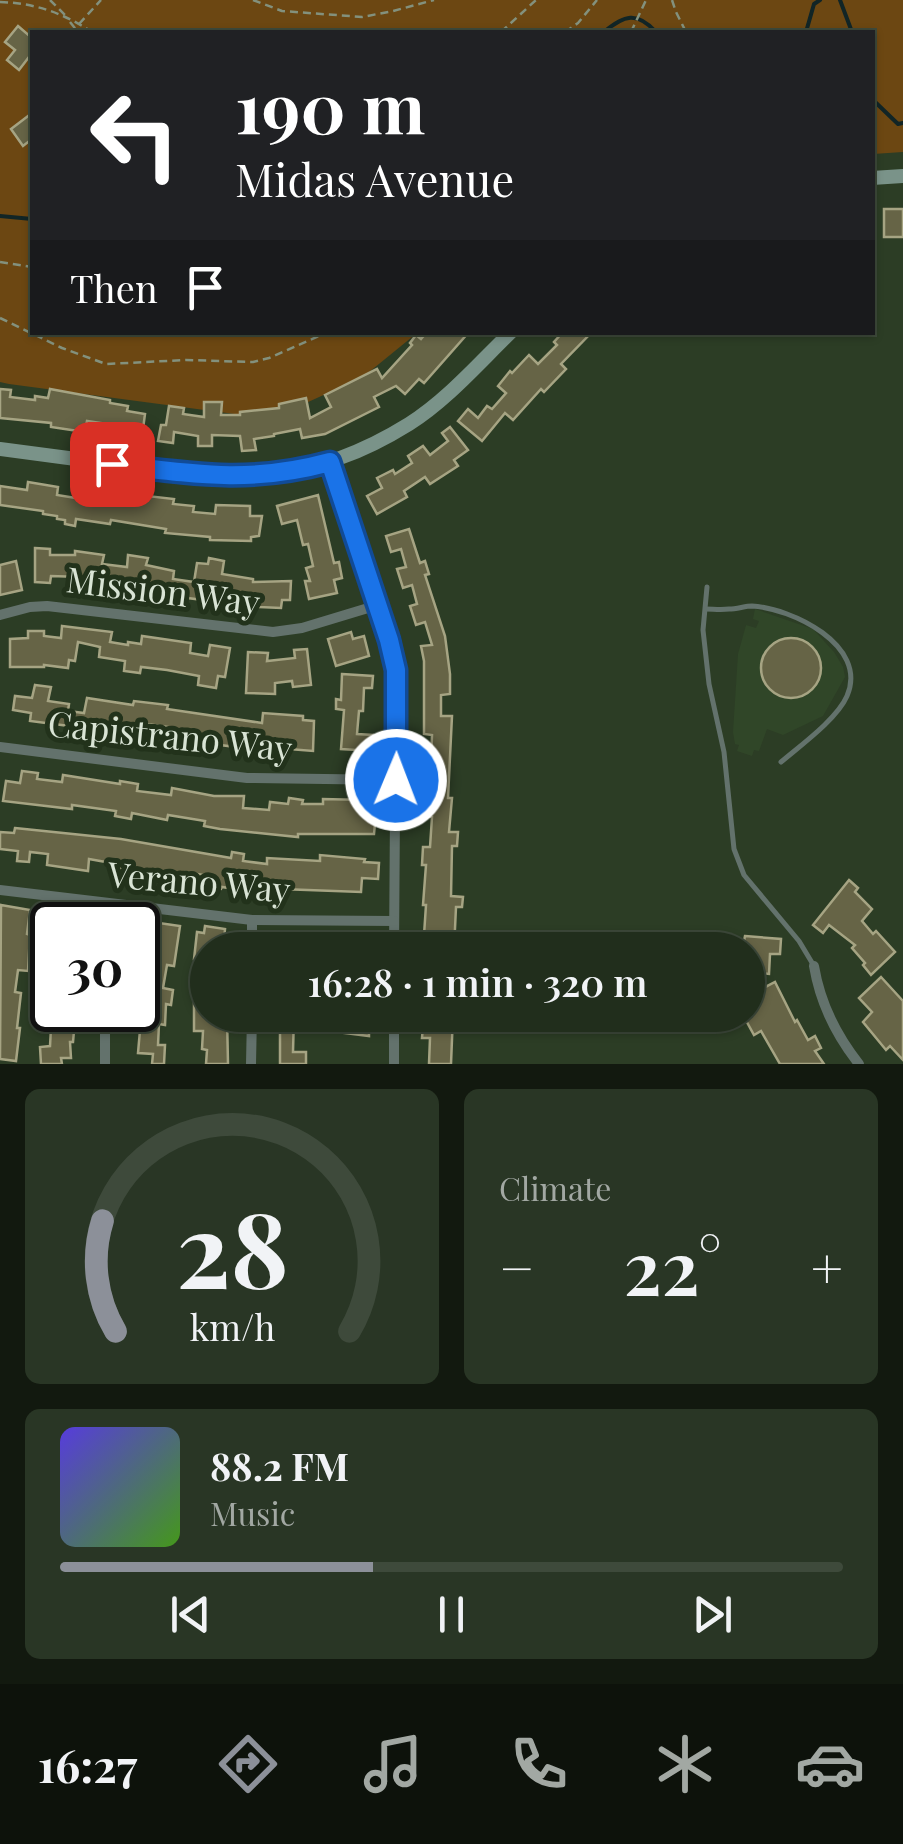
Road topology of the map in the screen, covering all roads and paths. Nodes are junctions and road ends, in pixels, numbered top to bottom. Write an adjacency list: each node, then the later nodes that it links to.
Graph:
1 (50, 0): 10 (path)
2 (101, 0): 11 (path)
3 (253, 0): 4 (path)
4 (434, 0)
5 (536, 0): 14 (path)
6 (597, 0): 15 (path)
7 (646, 0): 16 (path)
8 (672, 0): 17 (path)
9 (0, 2): 10 (path)
10 (67, 17): 11 (path); 12 (path)
11 (80, 24): 13 (path)
12 (77, 30)
13 (89, 30)
14 (503, 30)
15 (568, 30)
16 (633, 30)
17 (685, 30)
18 (903, 176): 19 (street)
19 (875, 178)
20 (0, 262): 21 (path)
21 (30, 267)
22 (0, 318): 23 (path)
23 (30, 333)
24 (35, 335): 25 (path)
25 (321, 335)
26 (509, 335): 28 (street)
27 (0, 449): 28 (street)
28 (330, 462): 30 (street)
29 (708, 587): 31 (lane)
30 (378, 605): 32 (street, Mission Way); 35 (street)
31 (706, 609): 34 (lane); 43 (lane)
32 (0, 615)
33 (0, 747): 35 (street, Capistrano Way)
34 (781, 762)
35 (396, 780): 40 (street)
36 (0, 890): 37 (street, Verano Way)
37 (99, 902)
38 (160, 909): 39 (street, Verano Way)
39 (252, 920): 40 (street, Verano Way); 41 (street)
40 (394, 921): 42 (street)
41 (252, 932)
42 (394, 932)
43 (814, 966): 50 (street)
44 (105, 1032): 47 (street)
45 (252, 1032): 48 (street)
46 (394, 1032): 49 (street)
47 (104, 1064)
48 (251, 1064)
49 (394, 1064)
50 (859, 1064)

